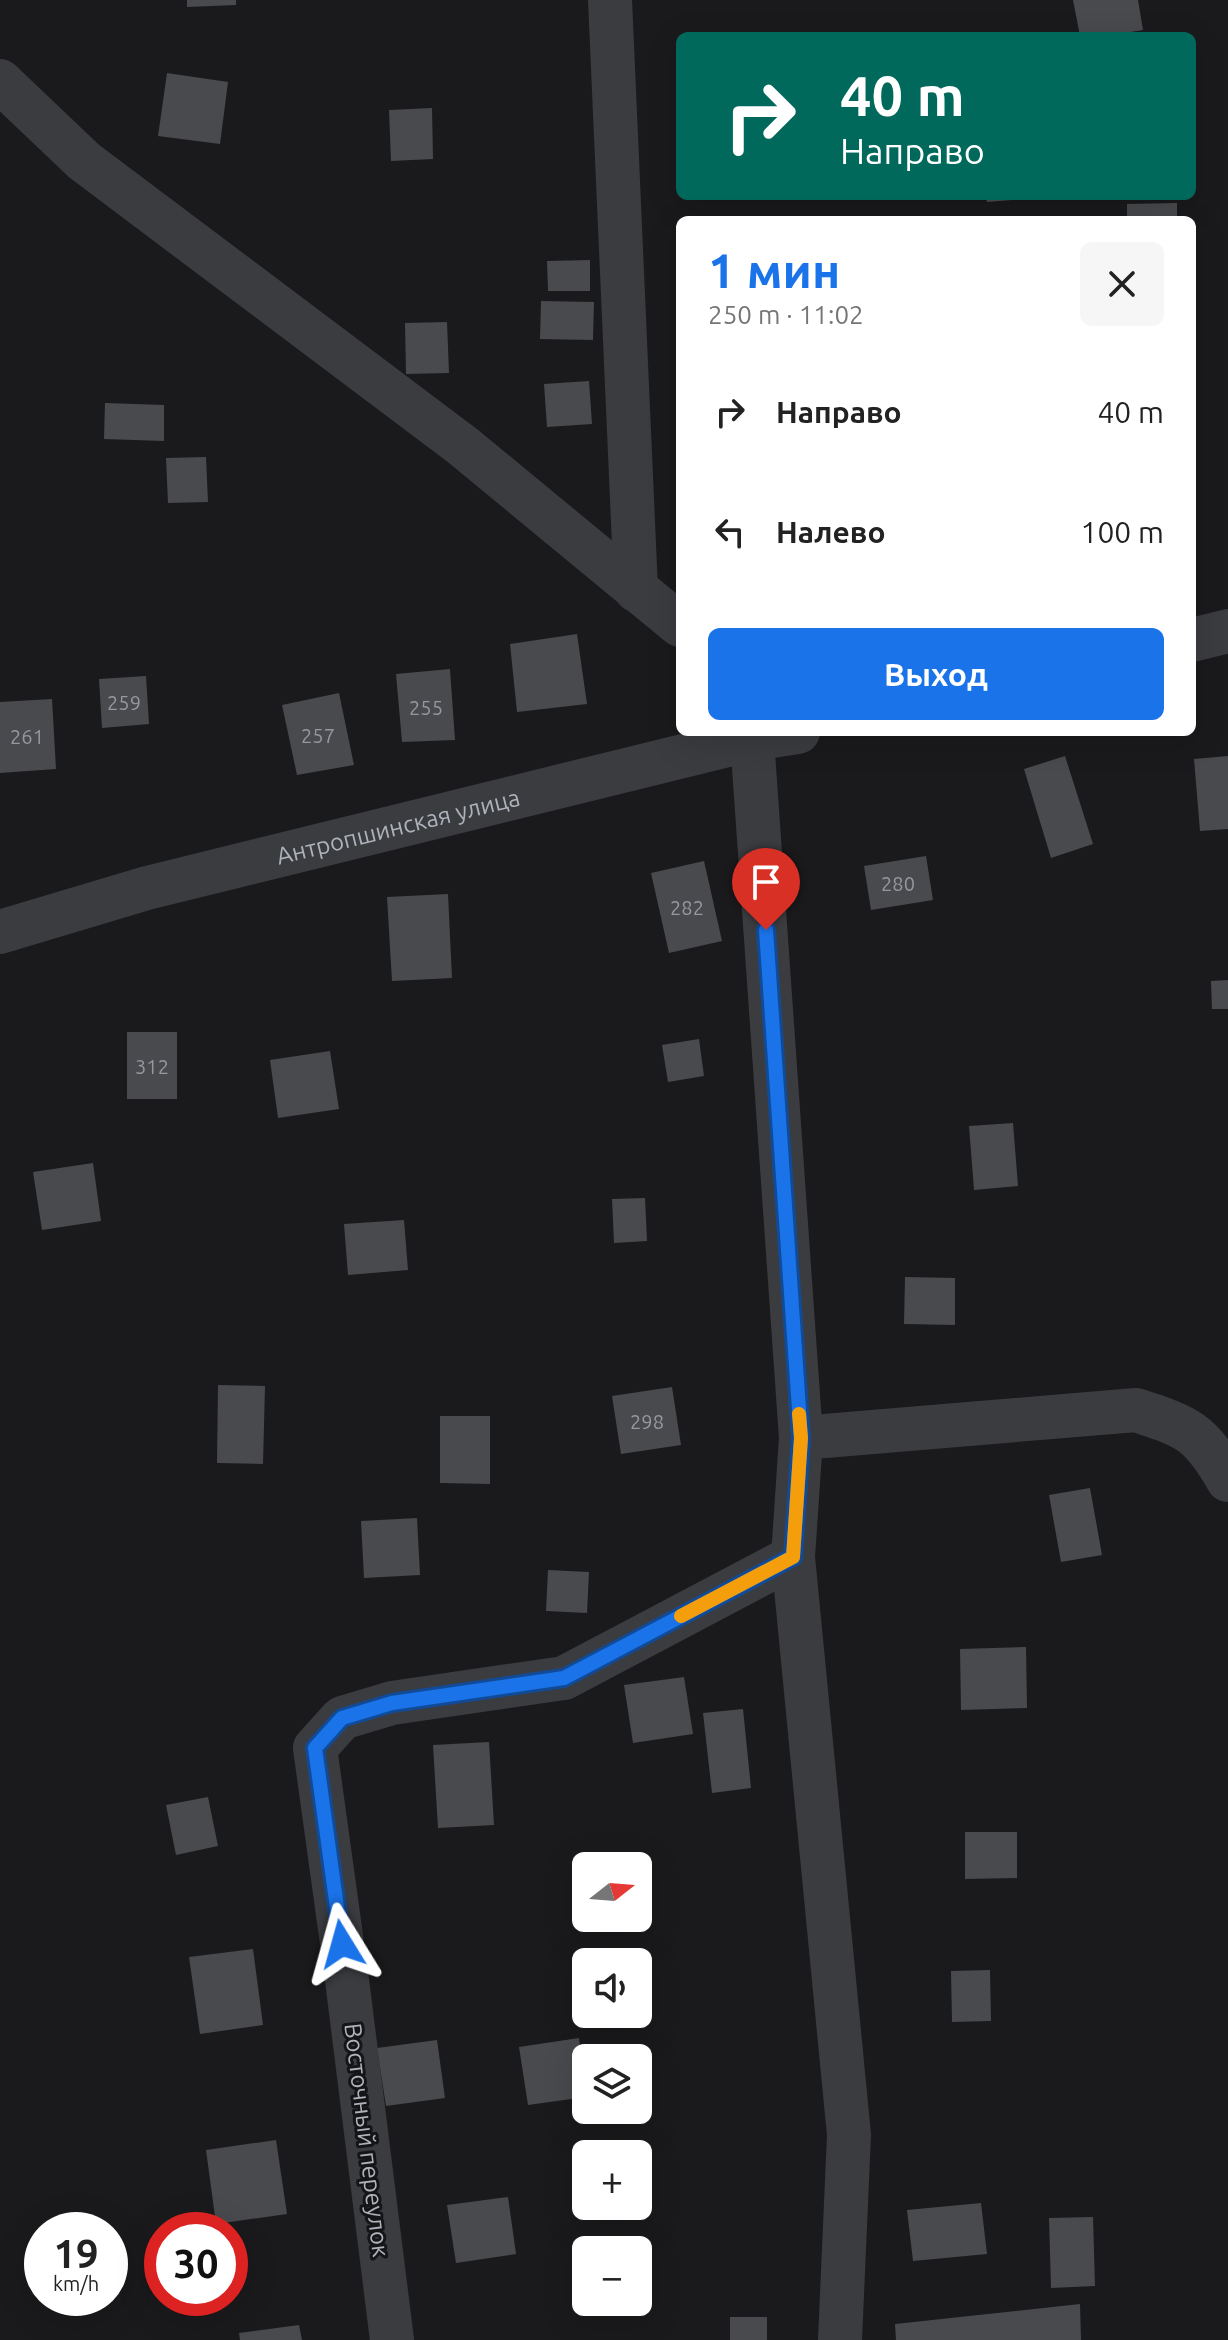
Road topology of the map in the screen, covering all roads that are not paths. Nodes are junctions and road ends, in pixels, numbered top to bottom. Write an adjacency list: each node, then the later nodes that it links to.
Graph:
1 (610, 0): 3 (street)
2 (0, 81): 3 (street)
3 (636, 590): 4 (street)
4 (676, 622)
5 (1228, 631): 6 (street)
6 (1196, 639)
7 (772, 736): 8 (street, Антропшинская улица)
8 (752, 739): 9 (street, Антропшинская улица); 10 (street)
9 (0, 932)
10 (801, 1438): 11 (street); 12 (street)
11 (1228, 1480)
12 (793, 1557): 13 (street, Восточный переулок); 14 (street)
13 (392, 2340)
14 (840, 2340)

